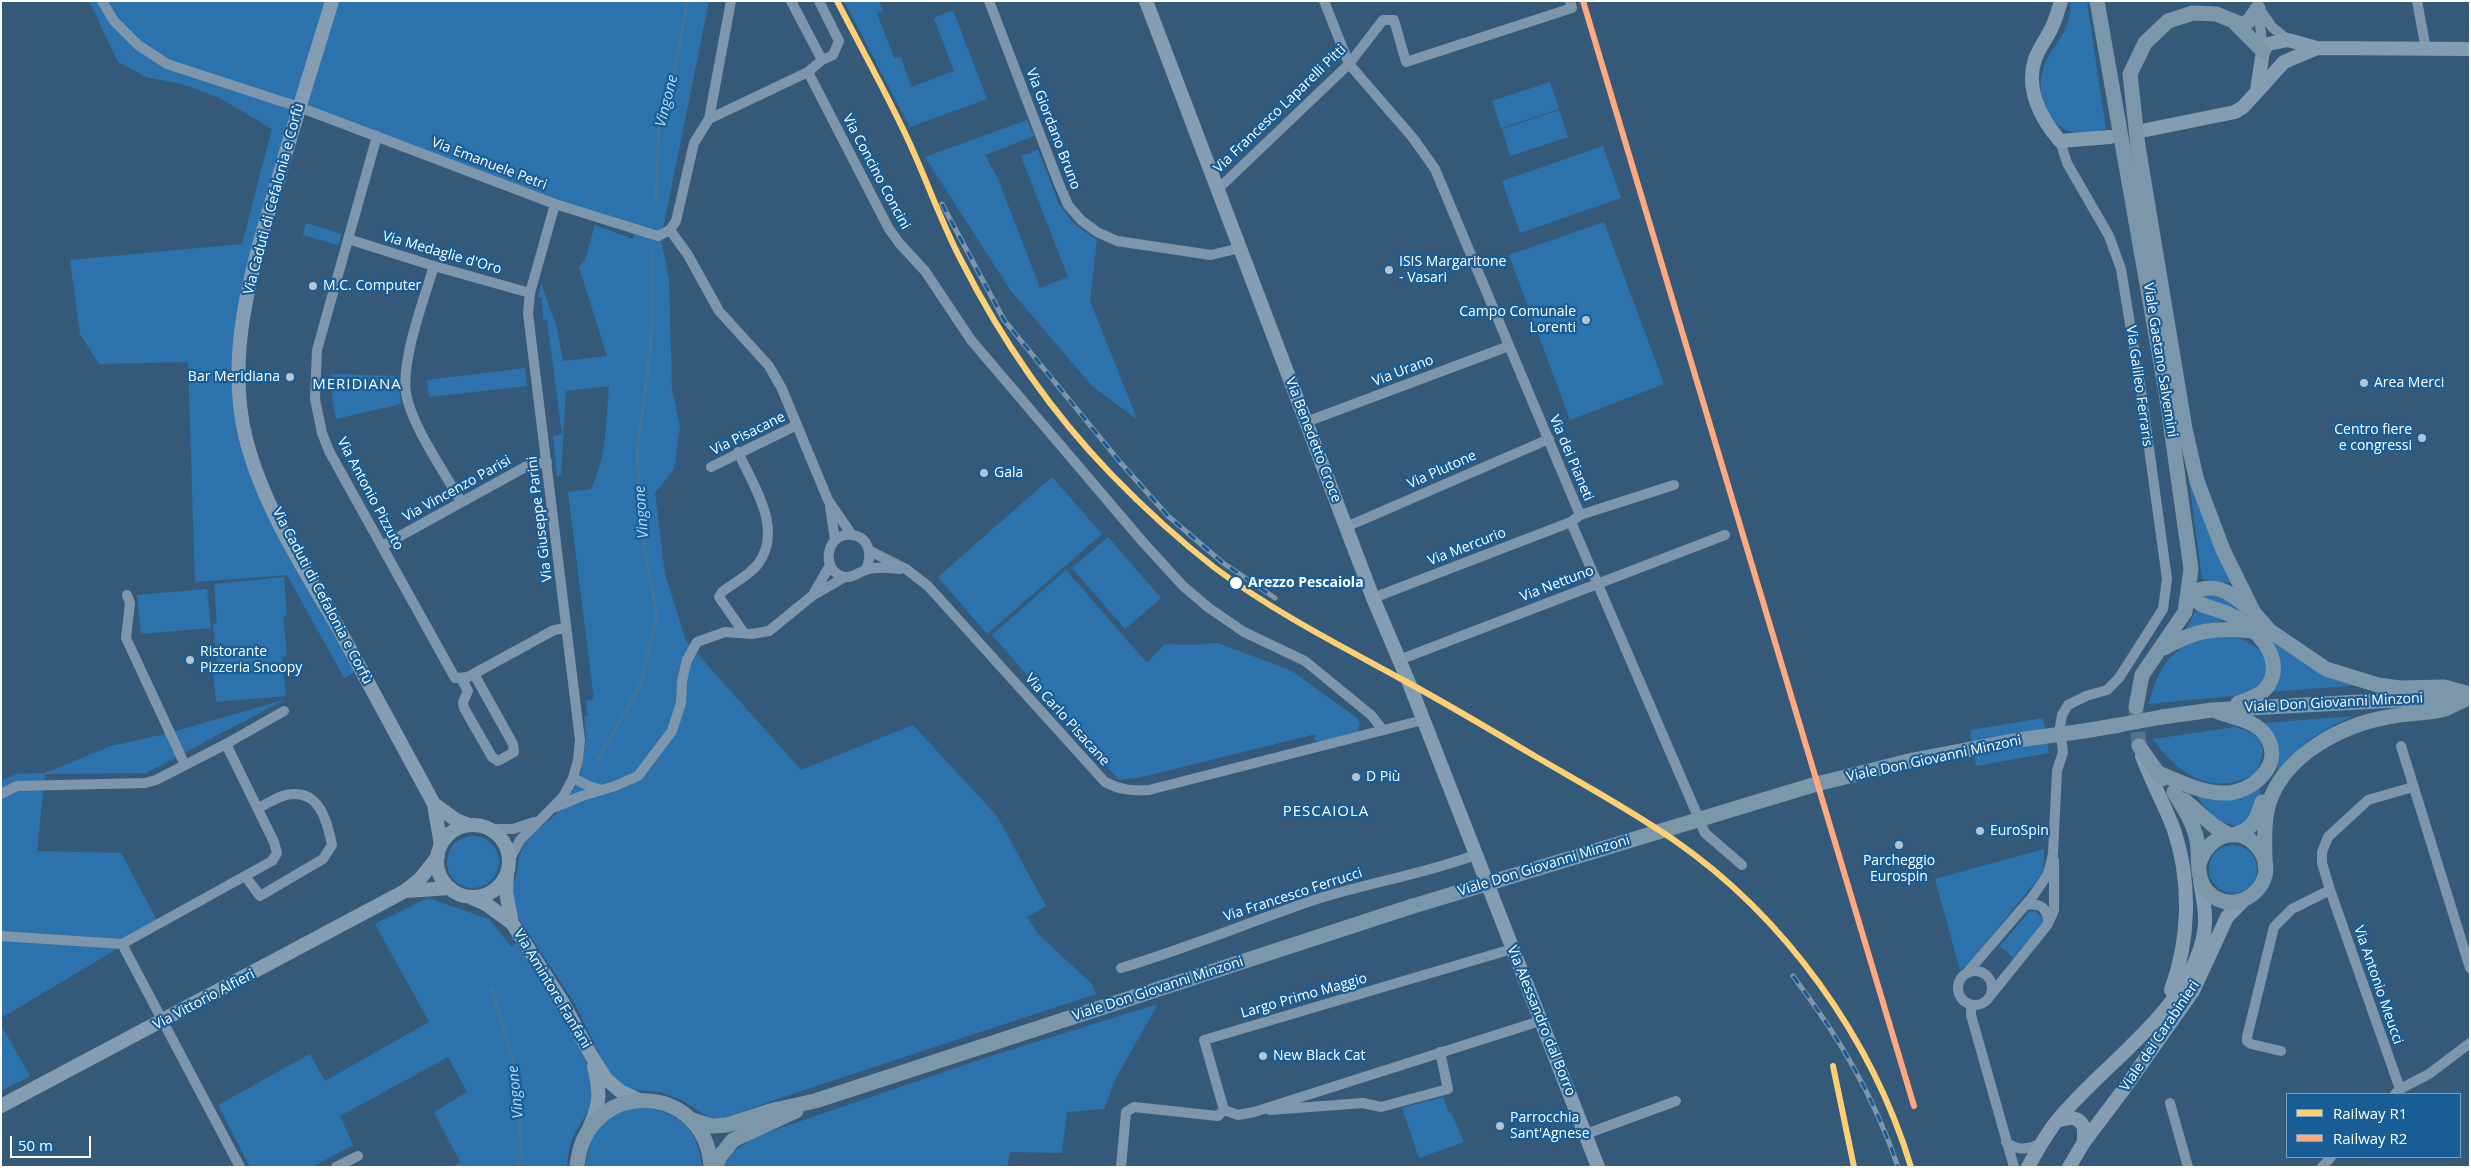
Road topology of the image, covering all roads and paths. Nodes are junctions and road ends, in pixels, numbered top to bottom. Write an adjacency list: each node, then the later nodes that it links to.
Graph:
1 (102, 1): 25 (street, Via Emanuele Petri)
2 (332, 1): 25 (street, Via Caduti di Cefalonia e Corfù)
3 (732, 1): 26 (street)
4 (791, 1): 21 (street)
5 (819, 1): 21 (street)
6 (990, 1): 36 (street, Via Giordano Bruno)
7 (1146, 1): 32 (street, Via Benedetto Croce)
8 (1324, 1): 22 (street, Via dei Pianeti)
9 (1570, 1): 22 (street, Via Francesco Laparelli Pitti)
10 (2061, 1): 31 (street, Via Galileo Ferraris)
11 (2097, 1): 27 (main road, Viale Gaetano Salvemini)
12 (2417, 1): 17 (street)
13 (2258, 4): 14 (main road); 15 (street); 19 (street)
14 (2234, 22): 19 (main road); 39 (main road)
15 (2288, 40): 16 (street); 19 (street)
16 (2317, 48): 17 (street); 20 (street)
17 (2426, 49): 18 (street)
18 (2470, 50)
19 (2263, 51): 20 (street); 24 (street)
20 (2298, 54): 24 (street)
21 (822, 60): 23 (street)
22 (1349, 64): 32 (street, Via Francesco Laparelli Pitti); 40 (street, Via dei Pianeti)
23 (808, 72): 26 (street); 80 (street, Via Concino Concini)
24 (2256, 93): 28 (street)
25 (299, 108): 29 (street, Via Emanuele Petri); 92 (street, Via Caduti di Cefalonia e Corfù)
26 (709, 119): 34 (street)
27 (2120, 125): 39 (main road); 64 (main road, Viale Gaetano Salvemini)
28 (2146, 130)
29 (377, 136): 33 (street, Via Emanuele Petri); 35 (street, Via Antonio Pizzuto)
30 (2110, 136): 31 (street)
31 (2060, 141): 100 (street, Via Galileo Ferraris)
32 (1218, 189): 36 (street, Via Benedetto Croce)
33 (555, 204): 34 (street, Via Emanuele Petri); 38 (street, Via Giuseppe Parini)
34 (670, 230): 42 (street)
35 (348, 239): 37 (street, Via Medaglie d'Oro); 56 (street, Via Antonio Pizzuto)
36 (1240, 248): 41 (street, Via Benedetto Croce)
37 (434, 266): 38 (street, Via Medaglie d'Oro); 49 (street)
38 (530, 292): 45 (street, Via Giuseppe Parini)
39 (2163, 295): 67 (main road)
40 (1509, 346): 41 (street, Via Urano); 43 (street, Via dei Pianeti)
41 (1306, 422): 52 (street, Via Benedetto Croce)
42 (796, 425): 44 (street, Via Pisacane); 48 (street)
43 (1549, 438): 50 (street, Via dei Pianeti); 52 (street, Via Plutone)
44 (738, 452): 46 (street, Via Pisacane); 70 (street)
45 (547, 462): 49 (street, Via Vincenzo Parisi); 68 (street, Via Giuseppe Parini)
46 (711, 467)
47 (1674, 485): 50 (street)
48 (828, 500): 53 (street); 55 (street)
49 (461, 502): 56 (street, Via Vincenzo Parisi)
50 (1580, 516): 51 (street, Via dei Pianeti)
51 (1571, 522): 62 (street); 66 (street, Via Mercurio)
52 (1346, 528): 66 (street, Via Benedetto Croce)
53 (852, 535): 55 (street); 57 (street)
54 (1724, 535): 62 (street, Via Nettuno)
55 (835, 540): 58 (street)
56 (382, 546): 74 (street, Via Antonio Pizzuto)
57 (870, 551): 59 (street); 60 (street)
58 (830, 565): 61 (street); 65 (street)
59 (906, 569): 60 (street); 80 (street, Via Carlo Pisacane)
60 (865, 570): 61 (street)
61 (845, 577): 65 (street)
62 (1598, 583): 72 (street, Via Nettuno); 103 (street)
63 (127, 595): 84 (street)
64 (2189, 595): 67 (main road); 69 (main road); 71 (main road, Viale Gaetano Salvemini)
65 (812, 596): 70 (street)
66 (1372, 598): 72 (street, Via Benedetto Croce)
67 (2254, 613): 75 (main road)
68 (566, 628): 73 (street); 87 (street, Via Giuseppe Parini)
69 (2252, 631): 71 (main road); 77 (main road)
70 (744, 633): 89 (street)
71 (2161, 650): 76 (main road, Viale Gaetano Salvemini)
72 (1399, 660): 79 (street, Via Benedetto Croce)
73 (474, 674): 74 (street); 74 (street)
74 (459, 679)
75 (2470, 696): 77 (main road, Viale Don Giovanni Minzoni); 102 (main road)
76 (2136, 707)
77 (2212, 710): 85 (main road); 133 (main road, Viale Don Giovanni Minzoni, bridge)
78 (284, 711): 81 (street)
79 (1423, 720): 80 (street, Via Carlo Pisacane); 101 (street, Via Benedetto Croce)
80 (1384, 730)
81 (226, 744): 84 (street); 94 (street)
82 (2138, 746): 86 (main road); 126 (street, Viale dei Carabinieri)
83 (2400, 746): 88 (street)
84 (185, 765): 91 (street)
85 (2270, 767): 86 (main road); 98 (main road)
86 (2156, 772): 90 (main road)
87 (573, 778): 89 (street); 93 (street, Via Giuseppe Parini)
88 (2413, 787): 109 (street, Via Antonio Meucci); 120 (street)
89 (602, 790): 93 (street)
90 (2174, 792): 98 (main road); 105 (main road)
91 (1, 794)
92 (434, 804): 96 (street, Via Caduti di Cefalonia e Corfù); 99 (street, Via Caduti di Cefalonia e Corfù)
93 (554, 807): 95 (street, Via Giuseppe Parini)
94 (258, 808): 106 (street); 106 (street)
95 (537, 820): 97 (street, Via Giuseppe Parini); 104 (street, Via Giuseppe Parini)
96 (469, 825): 97 (street); 99 (street)
97 (490, 830): 104 (street, Via Amintore Fanfani)
98 (2231, 835): 102 (main road); 105 (main road)
99 (439, 851): 108 (street); 110 (street, Via Vittorio Alfieri)
100 (2053, 854): 113 (street); 115 (street)
101 (1475, 855): 107 (street, Via Benedetto Croce); 119 (street, Via Francesco Ferrucci)
102 (2266, 864): 112 (main road)
103 (1742, 865)
104 (508, 867): 111 (street); 114 (street, Via Amintore Fanfani)
105 (2199, 869): 112 (main road); 126 (street, Viale dei Carabinieri)
106 (245, 876): 117 (street)
107 (1484, 876): 118 (street, Via Alessandro dal Borro)
108 (450, 888): 110 (street, Via Vittorio Alfieri); 111 (street, Via Amintore Fanfani)
109 (2330, 890): 128 (street); 131 (street, Via Antonio Meucci)
110 (405, 891): 124 (street, Via Vittorio Alfieri)
111 (469, 897): 114 (street, Via Amintore Fanfani)
112 (2243, 901): 144 (street, Viale dei Carabinieri)
113 (2025, 905): 115 (street); 121 (street)
114 (512, 923): 130 (street, Via Amintore Fanfani)
115 (2048, 924): 122 (street)
116 (1, 936): 117 (street)
117 (122, 944): 124 (street)
118 (1512, 949): 125 (street, Via Alessandro dal Borro); 137 (street, Largo Primo Maggio)
119 (1121, 968)
120 (2470, 968)
121 (1966, 974): 122 (street); 123 (street)
122 (1990, 996): 123 (street)
123 (1971, 1005): 143 (street)
124 (163, 1021): 136 (street, Via Vittorio Alfieri); 147 (street)
125 (1540, 1021): 129 (street); 142 (street, Via Alessandro dal Borro)
126 (2154, 1024): 140 (street, Viale dei Carabinieri)
127 (2470, 1043): 131 (street)
128 (2281, 1051)
129 (1440, 1052): 138 (street); 138 (street)
130 (591, 1056): 132 (street, Via Amintore Fanfani); 141 (street, Via Amintore Fanfani)
131 (2397, 1092)
132 (639, 1100): 139 (main road); 141 (main road)
133 (815, 1101): 139 (main road, Viale Don Giovanni Minzoni); 151 (main road, Viale Don Giovanni Minzoni)
134 (1676, 1101): 142 (street)
135 (2170, 1103): 157 (street)
136 (1, 1106)
137 (1224, 1110): 138 (street); 152 (street)
138 (1254, 1112)
139 (692, 1120): 150 (main road)
140 (2056, 1121): 144 (street); 145 (street, Viale dei Carabinieri)
141 (590, 1126): 149 (main road)
142 (1586, 1134): 153 (street, Via Alessandro dal Borro)
143 (2006, 1142): 145 (street); 154 (street)
144 (2084, 1142): 156 (street, Viale dei Carabinieri)
145 (2041, 1144): 155 (street, Viale dei Carabinieri)
146 (358, 1156): 148 (street)
147 (240, 1167)
148 (336, 1167)
149 (577, 1167)
150 (711, 1167)
151 (715, 1167)
152 (1121, 1167)
153 (1598, 1167)
154 (2014, 1167)
155 (2028, 1167)
156 (2068, 1167)
157 (2188, 1167)

